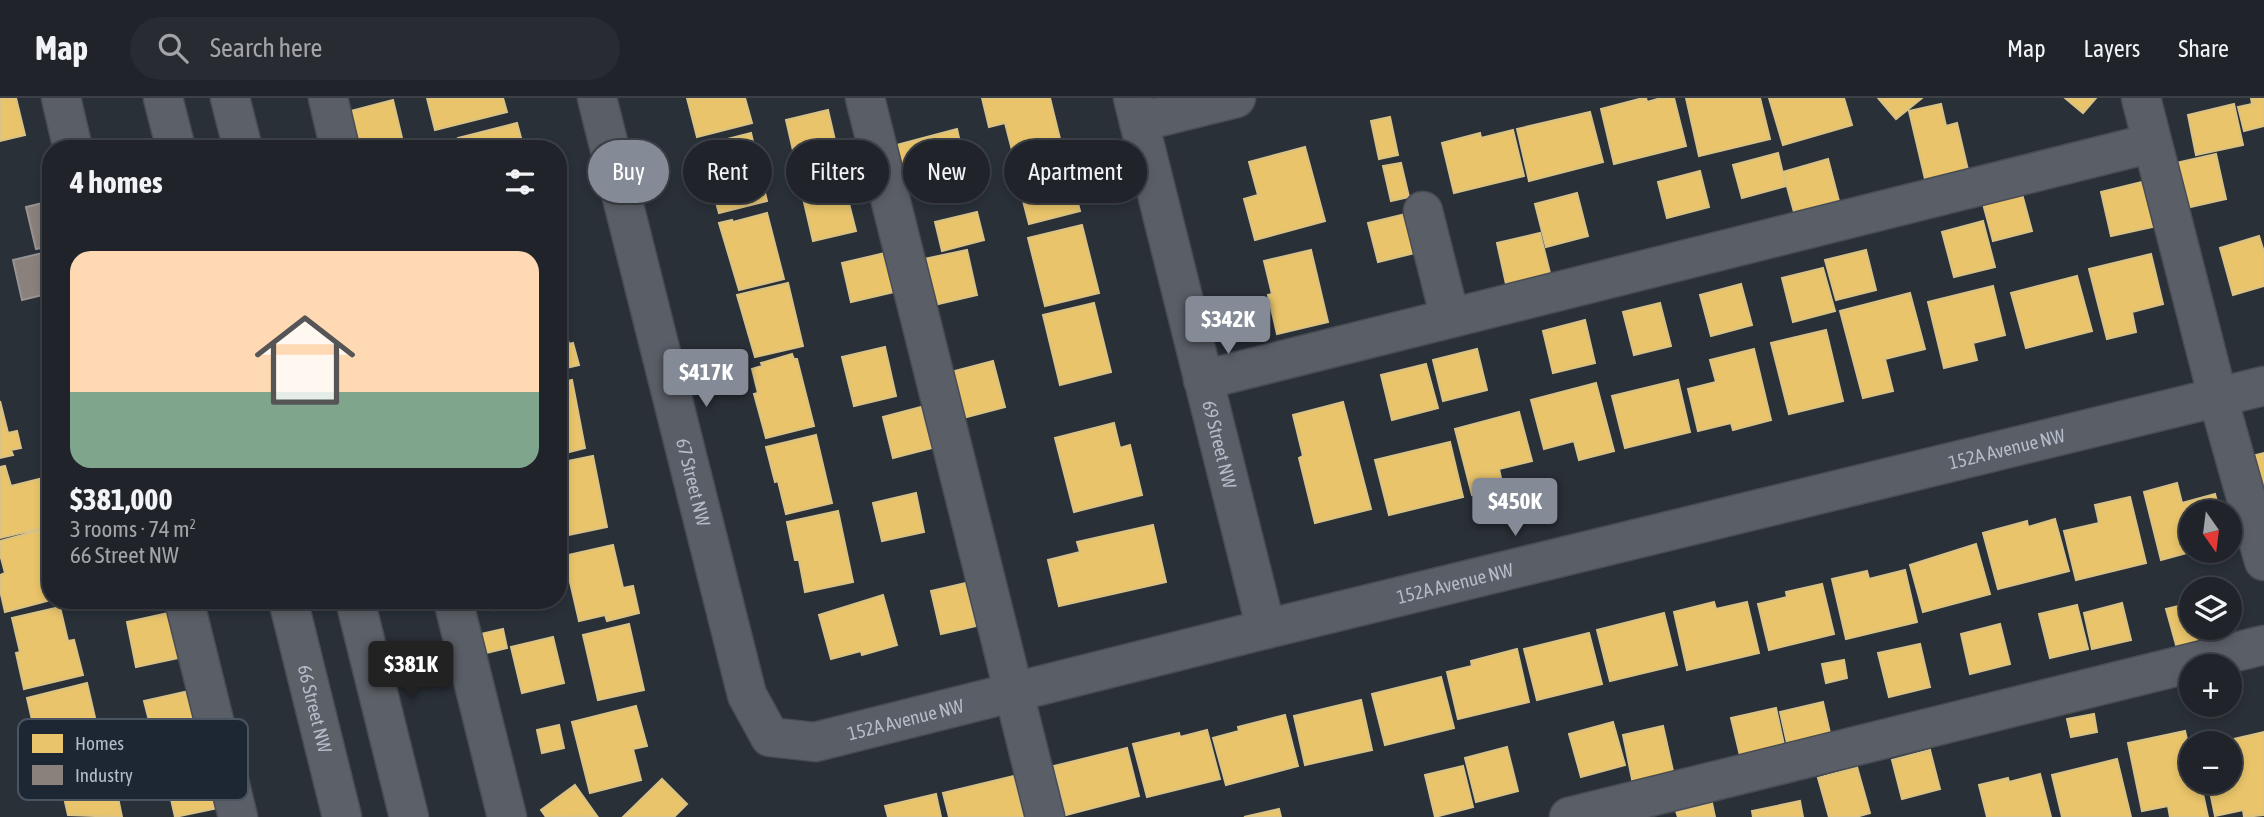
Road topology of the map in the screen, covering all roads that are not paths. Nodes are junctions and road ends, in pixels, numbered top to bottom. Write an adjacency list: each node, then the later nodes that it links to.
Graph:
1 (61, 98): 10 (street)
2 (163, 98): 11 (main road)
3 (230, 98): 12 (main road)
4 (328, 98): 13 (street)
5 (597, 98): 29 (street, 67 Street NW)
6 (865, 98): 27 (street)
7 (1236, 98): 9 (street)
8 (2141, 98): 14 (street)
9 (1136, 110): 17 (street, 69 Street NW)
10 (71, 140)
11 (174, 140)
12 (241, 140)
13 (338, 140)
14 (2152, 143): 16 (street); 19 (street)
15 (1423, 211): 16 (street)
16 (1450, 318): 17 (street)
17 (1203, 380): 25 (street, 69 Street NW)
18 (2264, 386): 19 (street, 152A Avenue NW)
19 (2218, 398): 20 (street); 25 (street, 152A Avenue NW)
20 (2264, 561)
21 (186, 609): 28 (street)
22 (290, 609): 32 (main road, 66 Street NW)
23 (357, 609): 33 (main road)
24 (455, 609): 34 (street)
25 (1266, 629): 27 (street, 152A Avenue NW)
26 (2264, 645): 36 (street)
27 (1014, 692): 29 (street, 152A Avenue NW); 35 (street)
28 (214, 719)
29 (770, 737)
30 (234, 800): 31 (street)
31 (238, 817)
32 (342, 817)
33 (409, 817)
34 (507, 817)
35 (1045, 817)
36 (1569, 817)

